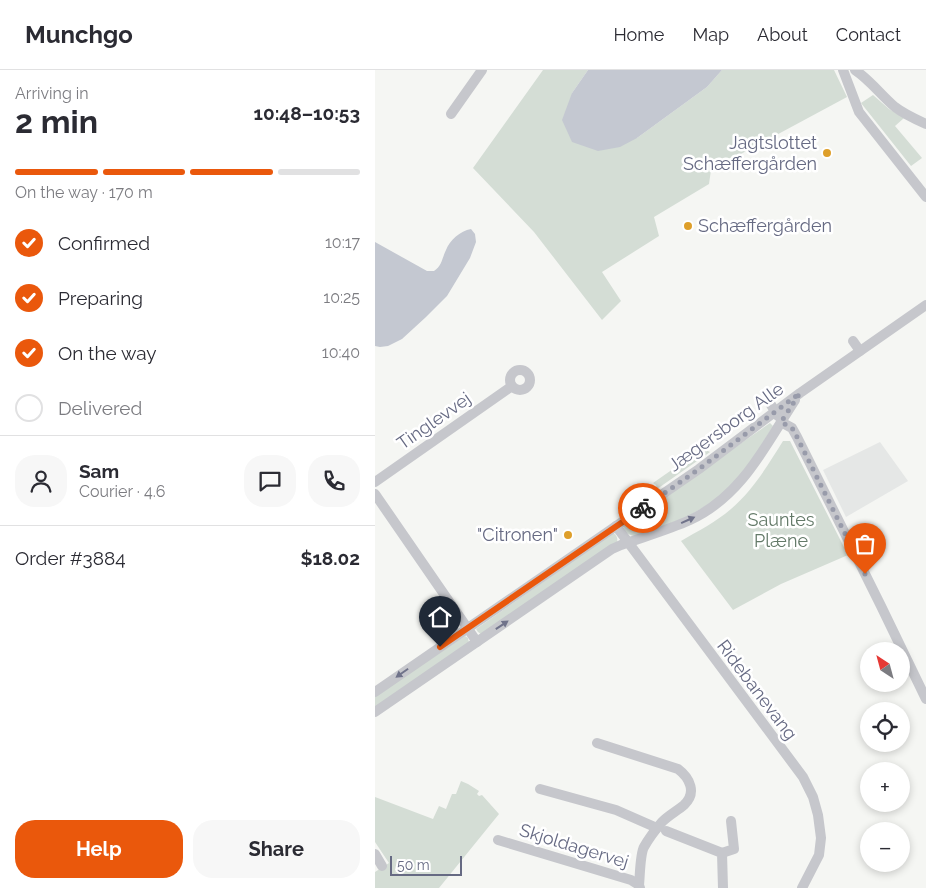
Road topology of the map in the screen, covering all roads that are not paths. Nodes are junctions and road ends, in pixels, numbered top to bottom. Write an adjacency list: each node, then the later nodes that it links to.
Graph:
1 (848, 71): 4 (street); 5 (street)
2 (477, 72): 3 (street)
3 (451, 114)
4 (926, 124)
5 (926, 197)
6 (926, 305): 8 (street, Jægersborg Alle)
7 (853, 341): 8 (street)
8 (860, 351): 10 (street, Jægersborg Alle)
9 (512, 386): 14 (street, Tinglevvej)
10 (800, 393): 12 (street, Jægersborg Alle); 13 (street, Jægersborg Alle)
11 (768, 400): 12 (street)
12 (776, 411): 13 (street); 16 (street, Jægersborg Alle)
13 (781, 422): 17 (street, Jægersborg Alle, one-way to 13); 21 (street)
14 (375, 482)
15 (375, 494): 18 (street)
16 (615, 526): 17 (street, Ridebanevang); 18 (street, Jægersborg Alle)
17 (627, 543): 19 (street, Jægersborg Alle, one-way to 17); 33 (street, Ridebanevang)
18 (467, 628): 19 (street); 20 (street, Jægersborg Alle, one-way to 20)
19 (477, 642): 22 (street, Jægersborg Alle)
20 (375, 692)
21 (926, 699)
22 (375, 712)
23 (597, 743): 26 (street, Skjoldagervej)
24 (540, 789): 26 (street)
25 (731, 821): 28 (street)
26 (661, 830): 28 (street); 31 (street, Skjoldagervej)
27 (498, 840): 31 (street, Skjoldagervej)
28 (721, 853): 32 (street)
29 (375, 854): 30 (street)
30 (382, 866)
31 (640, 886)
32 (723, 888)
33 (802, 888)

